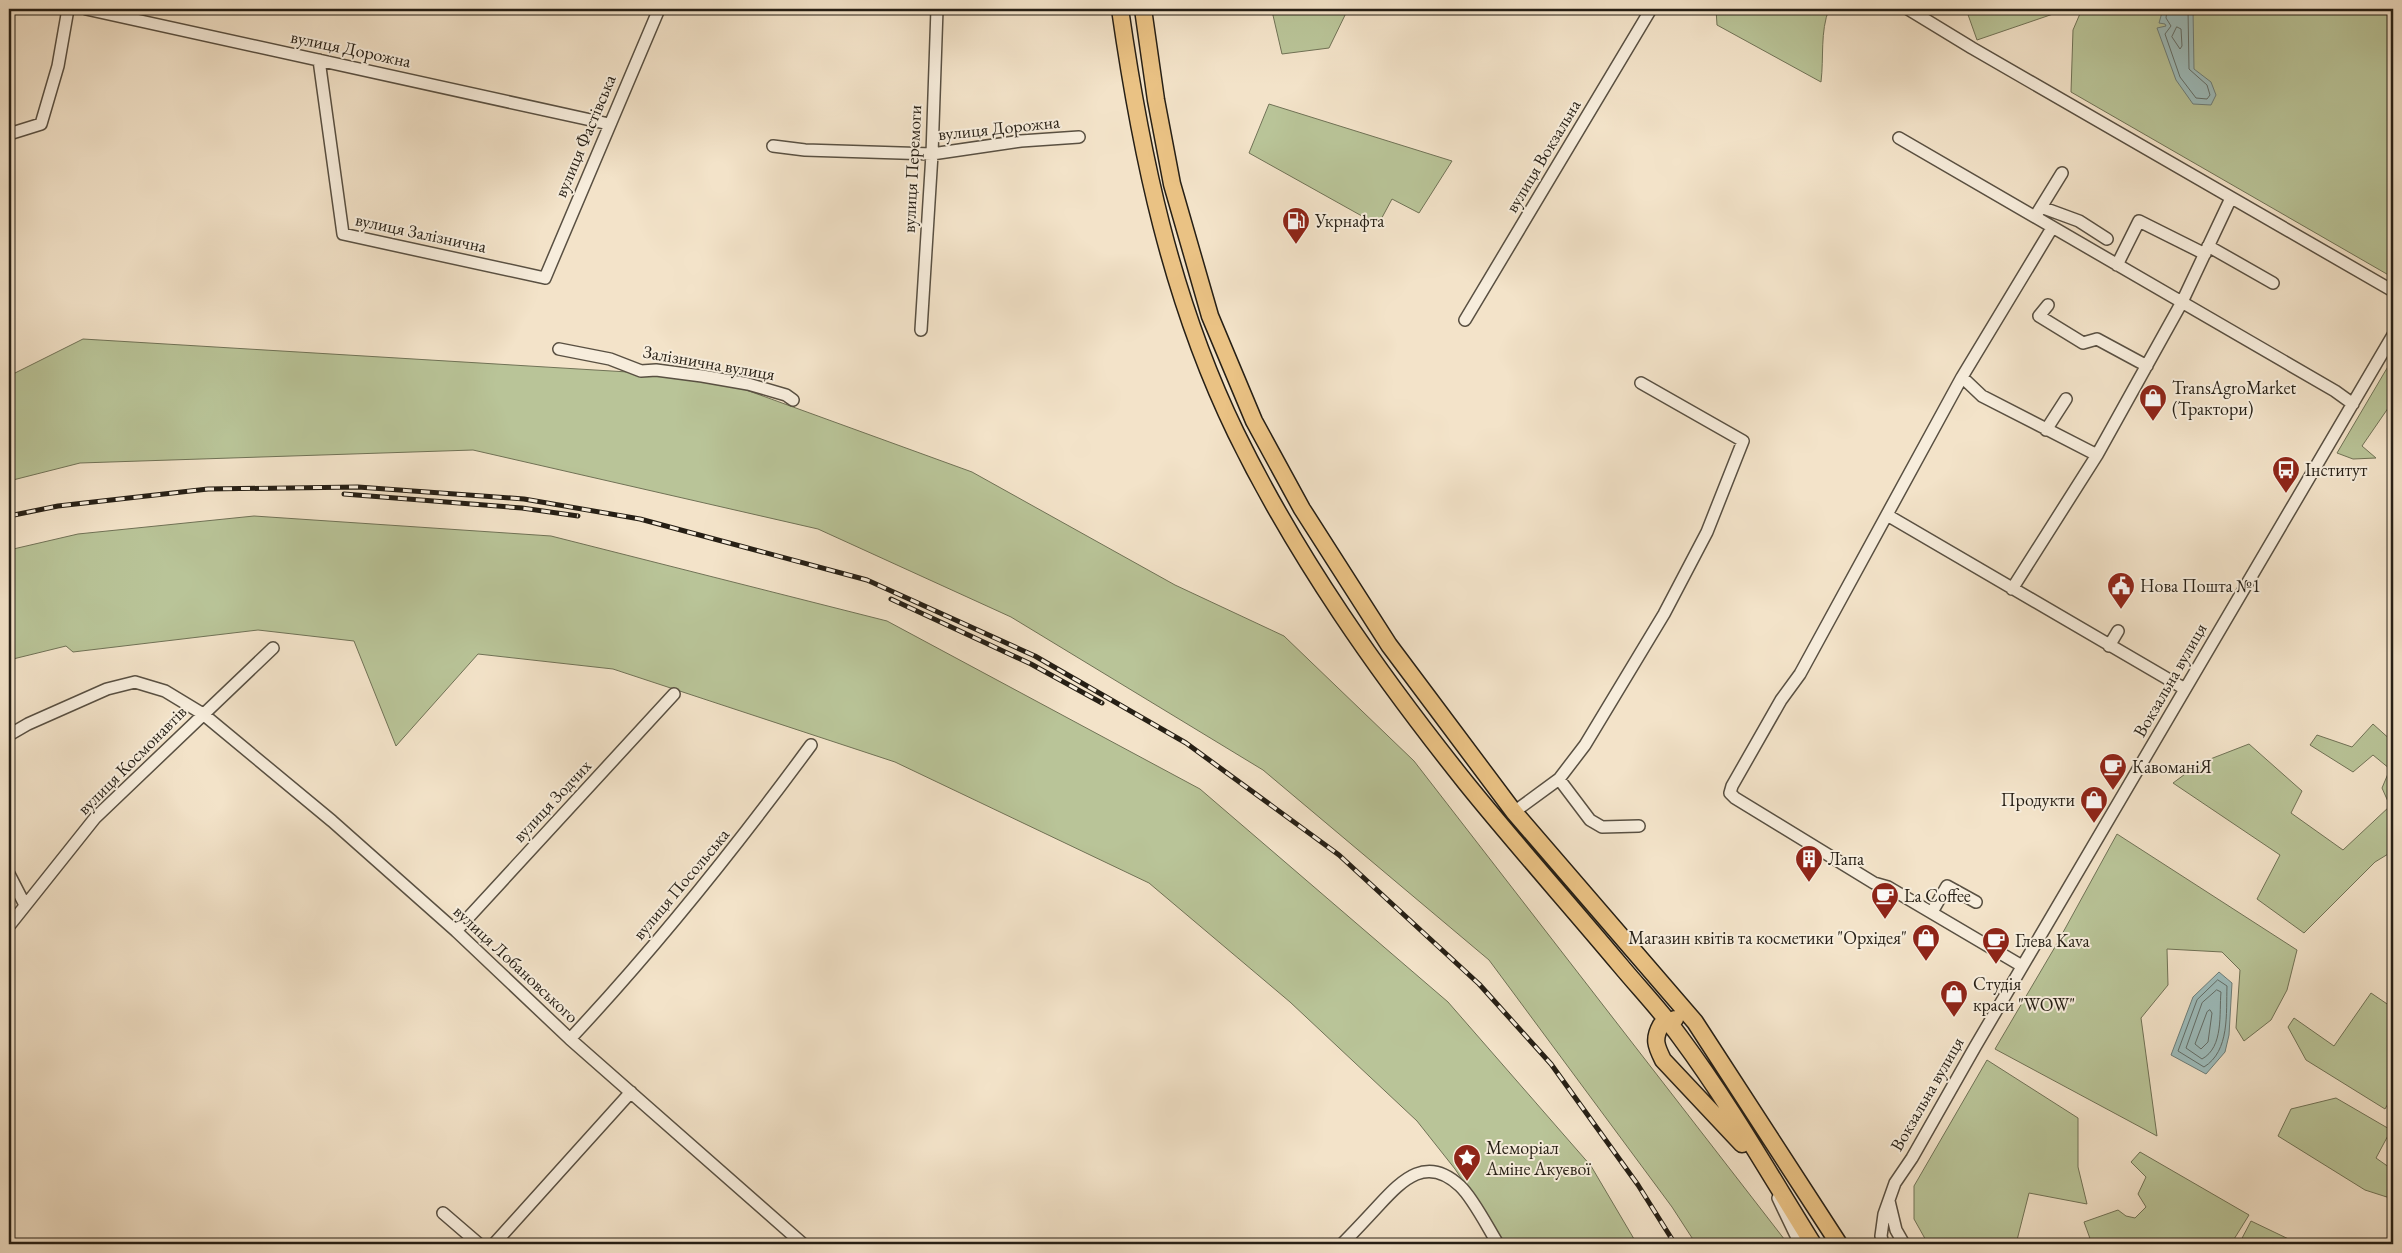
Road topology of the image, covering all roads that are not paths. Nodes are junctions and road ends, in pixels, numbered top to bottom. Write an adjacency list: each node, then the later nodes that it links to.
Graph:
1 (68, 9): 11 (street)
2 (86, 9): 9 (street, вулиця Дорожна)
3 (659, 9): 10 (street, вулиця Фастівська)
4 (937, 9): 15 (street, вулиця Перемоги)
5 (1120, 9): 61 (highway)
6 (1143, 9): 52 (highway)
7 (1651, 9): 29 (street, вулиця Вокзальна)
8 (1908, 9): 17 (street)
9 (319, 60): 10 (street, вулиця Дорожна); 24 (street, вулиця Залізнична)
10 (609, 124): 24 (street, вулиця Фастівська)
11 (9, 134)
12 (1079, 137): 15 (street, вулиця Дорожна)
13 (1899, 138): 19 (street)
14 (773, 146): 15 (street, вулиця Дорожна)
15 (932, 154): 30 (street, вулиця Перемоги)
16 (2062, 173): 18 (street)
17 (2231, 198): 22 (street); 26 (street)
18 (2041, 207): 19 (street); 21 (street)
19 (2034, 217): 20 (street)
20 (2052, 228): 23 (street); 34 (street)
21 (2107, 239)
22 (2206, 250): 23 (street); 25 (street); 27 (street)
23 (2117, 265): 27 (street)
24 (545, 278)
25 (2273, 283)
26 (2393, 291)
27 (2182, 302): 33 (street); 38 (street)
28 (2048, 305): 33 (street)
29 (1465, 320)
30 (921, 330)
31 (2393, 335): 38 (street, Вокзальна вулиця)
32 (559, 349): 36 (street, Залізнична вулиця)
33 (2147, 366): 40 (street)
34 (1962, 377): 39 (street); 41 (street)
35 (1641, 383): 51 (street)
36 (793, 400)
37 (2066, 400): 39 (street)
38 (2352, 404): 46 (street, Вокзальна вулиця)
39 (2046, 430): 40 (street)
40 (2097, 456): 42 (street)
41 (1887, 515): 42 (street); 57 (street)
42 (2012, 589): 44 (street)
43 (2118, 631): 44 (street)
44 (2109, 646): 46 (street)
45 (273, 648): 48 (street, вулиця Космонавтів)
46 (2185, 689): 60 (street, Вокзальна вулиця)
47 (674, 694): 59 (street, вулиця Зодчих)
48 (203, 714): 49 (street, вулиця Лобановського); 56 (street, вулиця Космонавтів); 59 (street, вулиця Лобановського)
49 (9, 735)
50 (811, 744): 63 (street, вулиця Посольська)
51 (1559, 779): 52 (street); 53 (street)
52 (1514, 812): 62 (highway)
53 (1638, 826)
54 (9, 874): 56 (street)
55 (1976, 902): 57 (street)
56 (25, 905): 58 (street, вулиця Космонавтів)
57 (1932, 912): 60 (street)
58 (9, 926)
59 (456, 931): 63 (street, вулиця Лобановського)
60 (2022, 966): 66 (street, Вокзальна вулиця)
61 (1667, 1021): 62 (highway); 65 (highway); 65 (highway)
62 (1695, 1022): 76 (highway)
63 (570, 1039): 64 (street, вулиця Лобановського)
64 (631, 1092): 70 (street); 71 (street, вулиця Лобановського)
65 (1768, 1171): 74 (street); 75 (highway)
66 (1889, 1199): 68 (street); 77 (street, Вокзальна вулиця)
67 (443, 1213): 69 (street)
68 (1903, 1243): 78 (street)
69 (479, 1244)
70 (494, 1244)
71 (803, 1244)
72 (1342, 1244): 73 (street)
73 (1498, 1244)
74 (1800, 1244)
75 (1813, 1244)
76 (1839, 1244)
77 (1883, 1244)
78 (1887, 1244)

